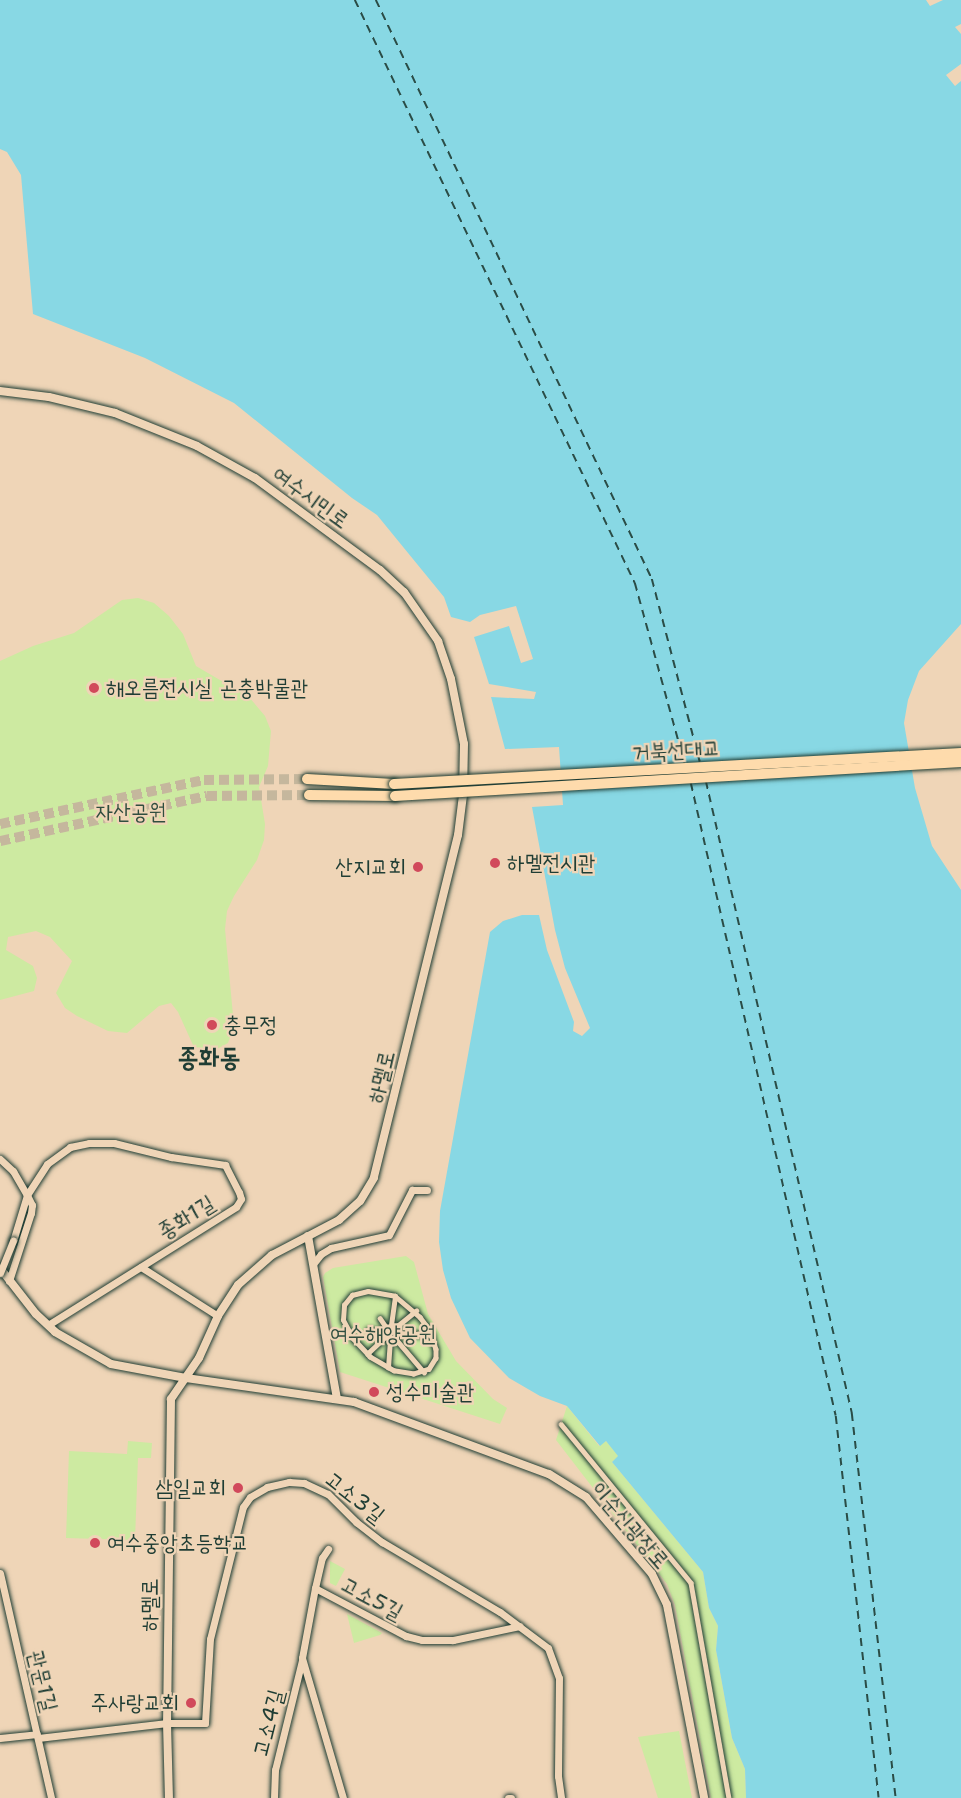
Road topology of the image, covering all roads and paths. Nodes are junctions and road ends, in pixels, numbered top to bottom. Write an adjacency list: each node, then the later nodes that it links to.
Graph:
1 (0, 390): 4 (street, 여수시민로)
2 (961, 753): 5 (main road, 거북선대교, bridge)
3 (961, 762): 6 (main road, 거북선대교, bridge)
4 (464, 776): 10 (street, 하멜로)
5 (307, 779)
6 (309, 795)
7 (0, 1159): 9 (street)
8 (428, 1190): 11 (street)
9 (27, 1195): 12 (street, 종화1길); 14 (street, bridge); 15 (street)
10 (308, 1236): 11 (street); 18 (street, 하멜로)
11 (314, 1264): 28 (street)
12 (141, 1267): 18 (street); 20 (street, 종화1길)
13 (0, 1268): 15 (street, 이순신광장로)
14 (0, 1273)
15 (9, 1281): 20 (street, 이순신광장로)
16 (395, 1296): 17 (street); 22 (street); 24 (street)
17 (416, 1311): 22 (street); 23 (street)
18 (218, 1316): 27 (street, 하멜로)
19 (380, 1318): 22 (street)
20 (48, 1325): 27 (street, 이순신광장로)
21 (368, 1330): 22 (street)
22 (391, 1332): 23 (street); 24 (street); 25 (street); 26 (street)
23 (432, 1335): 26 (street)
24 (367, 1354): 25 (street)
25 (388, 1368): 26 (street)
26 (424, 1372)
27 (186, 1378): 28 (street, 이순신광장로); 35 (street, 하멜로)
28 (337, 1398): 43 (street, 이순신광장로)
29 (561, 1424): 44 (street)
30 (328, 1549): 32 (street)
31 (0, 1573): 36 (street, 관문1길)
32 (315, 1588): 33 (street, 고소5길); 34 (street, 고소5길)
33 (520, 1626): 35 (street, 고소3길); 42 (street, 고소3길)
34 (302, 1658): 40 (street, 고소4길); 41 (street, 고소5길)
35 (167, 1723): 36 (street, 고소3길); 39 (street, 하멜로)
36 (38, 1736): 37 (street, 고소3길); 38 (street, 관문1길)
37 (0, 1738)
38 (51, 1798)
39 (169, 1798)
40 (274, 1798)
41 (343, 1798)
42 (561, 1798)
43 (704, 1798)
44 (729, 1798)

